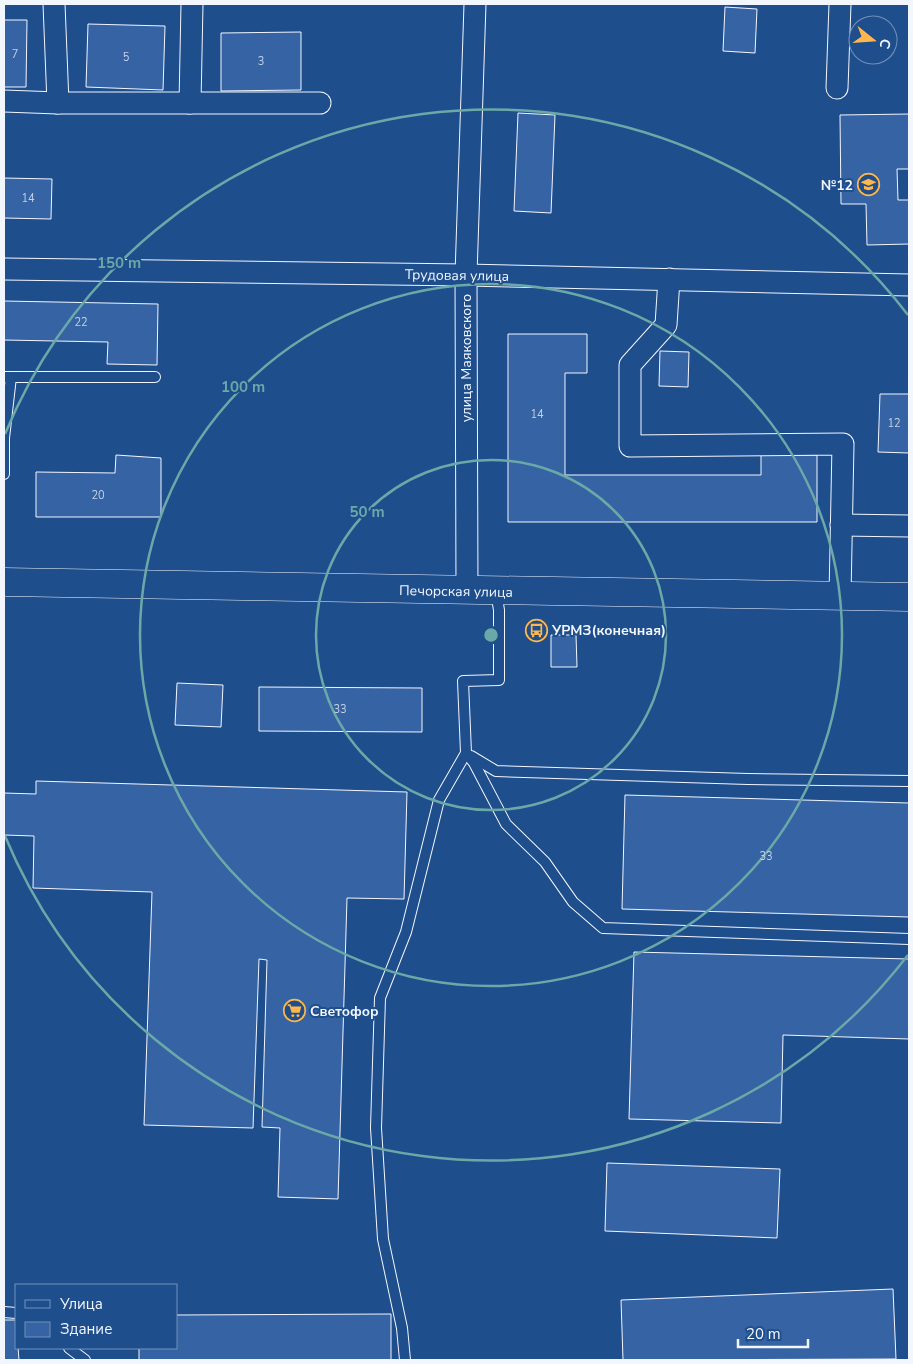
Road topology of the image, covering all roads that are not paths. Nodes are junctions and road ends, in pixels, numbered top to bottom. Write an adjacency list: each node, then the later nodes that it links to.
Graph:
1 (54, 4): 7 (street)
2 (192, 4): 8 (street)
3 (475, 4): 11 (street, улица Маяковского)
4 (840, 4): 5 (street)
5 (836, 88)
6 (4, 102): 7 (street)
7 (58, 103): 8 (street)
8 (190, 103): 9 (street)
9 (320, 103)
10 (4, 269): 11 (street, Трудовая улица)
11 (466, 275): 12 (street, Трудовая улица); 21 (street, улица Маяковского)
12 (669, 280): 13 (street, Трудовая улица); 18 (street)
13 (909, 285)
14 (7, 377): 15 (lane); 16 (lane)
15 (154, 377)
16 (4, 438): 17 (lane)
17 (4, 474)
18 (842, 525): 19 (street); 23 (street)
19 (909, 526)
20 (4, 582): 21 (street, Печорская улица)
21 (467, 591): 22 (street, Печорская улица)
22 (496, 592): 23 (street, Печорская улица); 25 (lane)
23 (840, 596): 24 (street, Печорская улица)
24 (909, 597)
25 (466, 753): 26 (lane); 27 (lane); 30 (lane)
26 (909, 781)
27 (909, 939)
28 (70, 1349): 29 (lane)
29 (85, 1360)
30 (405, 1360)

